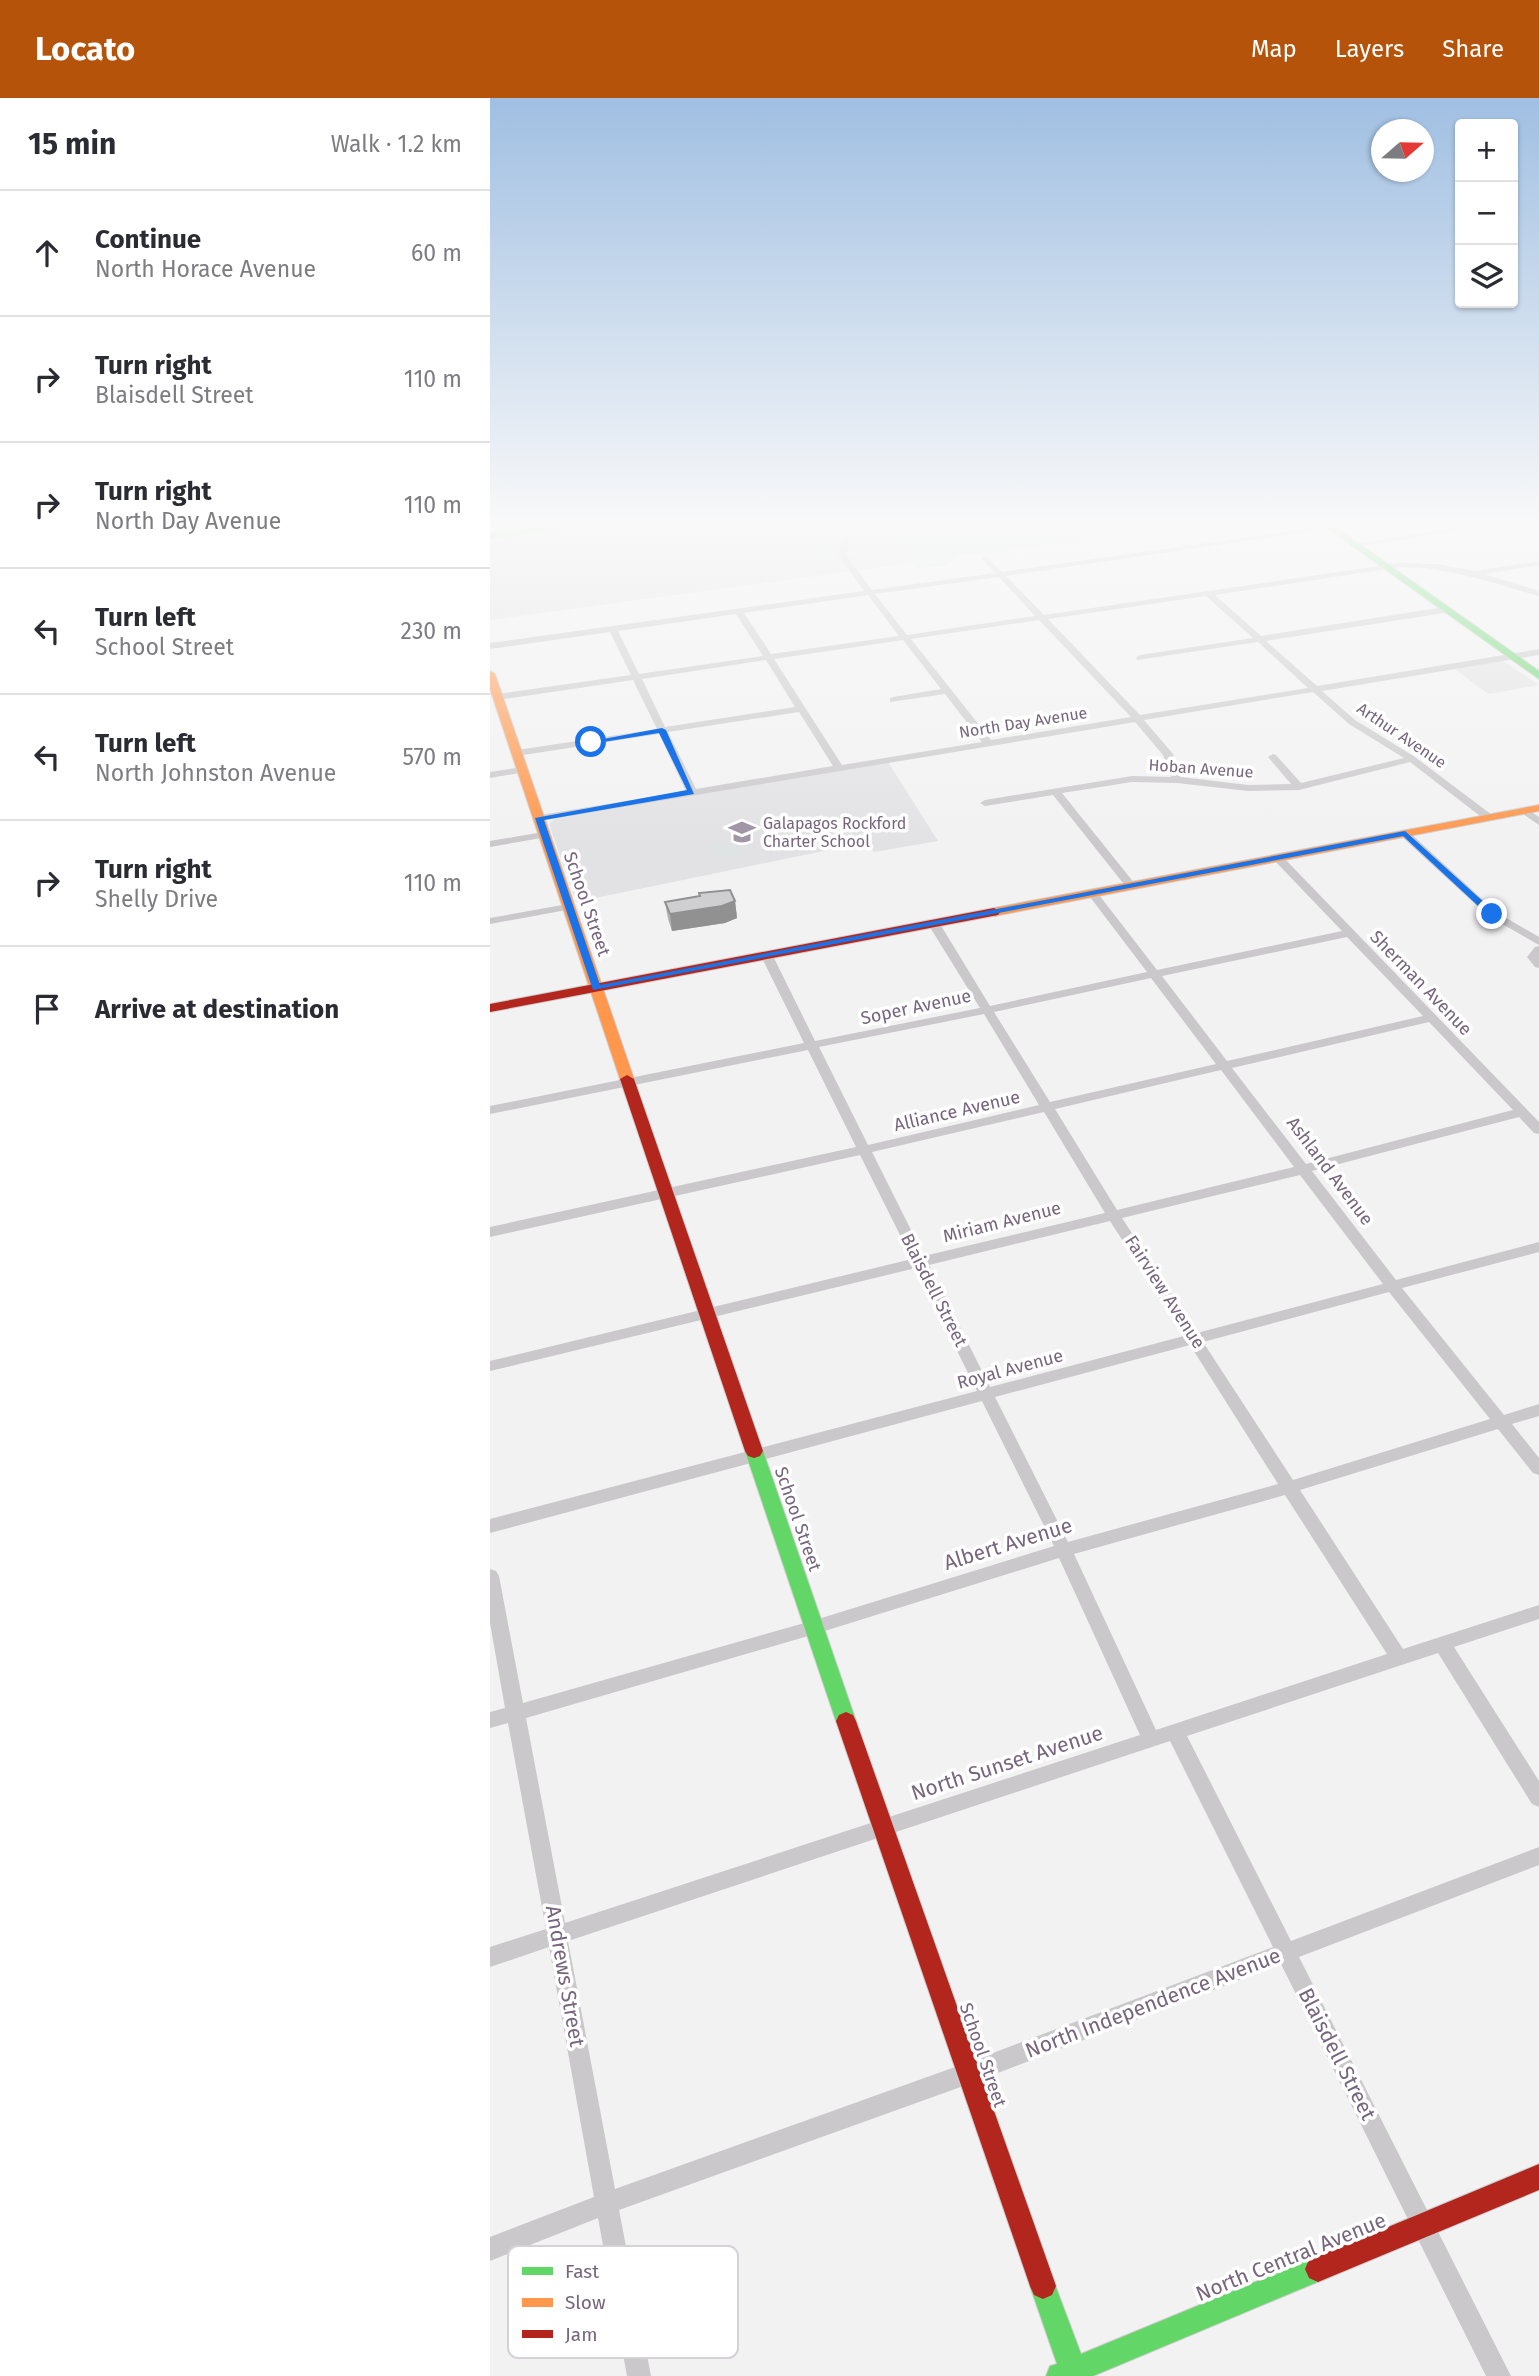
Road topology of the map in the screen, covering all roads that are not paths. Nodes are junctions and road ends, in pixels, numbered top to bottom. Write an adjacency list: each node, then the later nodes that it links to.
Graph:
1 (584, 632): 12 (street)
2 (615, 632): 19 (street)
3 (752, 632): 14 (street)
4 (900, 632): 10 (street)
5 (936, 632): 10 (street)
6 (1056, 632): 25 (street)
7 (1251, 632): 11 (street, Arthur Avenue)
8 (1295, 632): 11 (street)
9 (1476, 632): 15 (main road)
10 (904, 637): 14 (street); 21 (street)
11 (1257, 638): 16 (street); 20 (street, Arthur Avenue)
12 (490, 646)
13 (1539, 652): 15 (street, North Day Avenue)
14 (768, 657): 19 (street); 24 (street)
15 (1512, 657): 18 (main road); 20 (street, North Day Avenue)
16 (1140, 658)
17 (490, 674): 23 (main road, School Street)
18 (1539, 676)
19 (636, 677): 23 (street); 26 (street)
20 (1316, 689): 25 (street, North Day Avenue); 30 (street, Arthur Avenue)
21 (947, 691): 22 (street); 27 (street)
22 (893, 700)
23 (497, 707): 28 (main road, School Street)
24 (801, 709): 26 (street); 31 (street)
25 (1138, 719): 27 (street, North Day Avenue); 34 (street)
26 (662, 730): 28 (street); 36 (street)
27 (989, 744): 31 (street, North Day Avenue)
28 (517, 753): 32 (main road, School Street)
29 (1273, 757): 35 (street)
30 (1412, 759): 35 (street, Hoban Avenue); 40 (street, Arthur Avenue)
31 (839, 768): 36 (street, North Day Avenue)
32 (522, 770): 33 (street); 41 (main road, School Street)
33 (490, 775)
34 (1177, 780): 35 (street, Hoban Avenue); 37 (street, Hoban Avenue)
35 (1299, 787)
36 (692, 792): 41 (street, North Day Avenue)
37 (1056, 792): 38 (street, Hoban Avenue); 47 (street)
38 (985, 803)
39 (1532, 809): 40 (main road); 42 (street)
40 (1488, 817): 43 (main road)
41 (539, 818): 44 (main road, School Street)
42 (1539, 822)
43 (1405, 834): 46 (main road); 53 (street)
44 (543, 835): 45 (street); 49 (main road, School Street)
45 (490, 844)
46 (1278, 858): 47 (main road); 52 (street, Sherman Avenue)
47 (1131, 886): 48 (main road)
48 (1092, 893): 51 (main road); 57 (street, Ashland Avenue)
49 (568, 907): 50 (street); 58 (main road, School Street)
50 (490, 921)
51 (934, 924): 55 (main road); 60 (street, Fairview Avenue)
52 (1348, 933): 57 (street, Soper Avenue); 61 (street, Sherman Avenue)
53 (1539, 942)
54 (1539, 949): 56 (street)
55 (767, 956): 58 (main road); 62 (street, Blaisdell Street)
56 (1539, 965)
57 (1153, 975): 60 (street, Soper Avenue); 63 (street, Ashland Avenue)
58 (596, 988): 59 (main road); 64 (main road, School Street)
59 (490, 1008)
60 (986, 1010): 62 (street, Soper Avenue); 65 (street, Fairview Avenue)
61 (1430, 1018): 63 (street, Alliance Avenue); 67 (street, Sherman Avenue)
62 (813, 1046): 64 (street, Soper Avenue); 69 (street, Blaisdell Street)
63 (1225, 1066): 65 (street, Alliance Avenue); 70 (street, Ashland Avenue)
64 (627, 1082): 66 (street, Soper Avenue); 71 (main road, School Street)
65 (1048, 1108): 69 (street, Alliance Avenue); 72 (street, Fairview Avenue)
66 (490, 1110)
67 (1522, 1112): 68 (street, Sherman Avenue); 70 (street, Miriam Avenue)
68 (1539, 1130)
69 (863, 1150): 71 (street, Alliance Avenue); 75 (street, Blaisdell Street)
70 (1305, 1169): 72 (street, Miriam Avenue); 76 (street, Ashland Avenue)
71 (667, 1193): 73 (street, Alliance Avenue); 77 (main road, School Street)
72 (1113, 1214): 75 (street, Miriam Avenue); 78 (street, Fairview Avenue)
73 (490, 1232)
74 (1539, 1247): 76 (street, Royal Avenue)
75 (920, 1262): 77 (street, Miriam Avenue); 80 (street, Blaisdell Street)
76 (1393, 1287): 78 (street, Royal Avenue); 82 (street, Ashland Avenue)
77 (707, 1314): 79 (street, Miriam Avenue); 83 (main road, School Street)
78 (1196, 1339): 80 (street, Royal Avenue); 85 (street, Fairview Avenue)
79 (490, 1366)
80 (986, 1395): 83 (street, Royal Avenue); 87 (street, Blaisdell Street)
81 (1539, 1410): 82 (street, Albert Avenue)
82 (1502, 1422): 84 (street, Ashland Avenue); 85 (street, Albert Avenue)
83 (756, 1455): 86 (street, Royal Avenue); 90 (main road, School Street)
84 (1539, 1469)
85 (1290, 1487): 87 (street, Albert Avenue); 92 (street, Fairview Avenue)
86 (490, 1526)
87 (1064, 1550): 90 (street, Albert Avenue); 96 (street, Blaisdell Street)
88 (490, 1576): 93 (street, Andrews Street)
89 (1539, 1612): 91 (street, North Sunset Avenue)
90 (815, 1627): 93 (street, Albert Avenue); 98 (main road, School Street)
91 (1442, 1644): 92 (street, North Sunset Avenue); 97 (street)
92 (1399, 1658): 95 (street, North Sunset Avenue)
93 (516, 1712): 94 (street, Albert Avenue); 100 (street, Andrews Street)
94 (490, 1720)
95 (1175, 1732): 96 (street, North Sunset Avenue); 101 (street, Blaisdell Street)
96 (1152, 1739): 98 (street, North Sunset Avenue)
97 (1539, 1798)
98 (882, 1828): 100 (street, North Sunset Avenue); 103 (main road, School Street)
99 (1539, 1856): 101 (street, North Independence Avenue)
100 (558, 1935): 102 (street, North Sunset Avenue); 105 (street, Andrews Street)
101 (1284, 1953): 103 (street, North Independence Avenue); 106 (street, Blaisdell Street)
102 (490, 1957)
103 (970, 2073): 105 (street, North Independence Avenue); 110 (main road, School Street)
104 (1539, 2177): 106 (main road, North Central Avenue)
105 (607, 2203): 107 (street, Andrews Street); 108 (street, North Independence Avenue)
106 (1425, 2224): 110 (main road, North Central Avenue); 112 (street, Blaisdell Street)
107 (615, 2246)
108 (490, 2249)
109 (636, 2358): 111 (street, Andrews Street)
110 (1069, 2374)
111 (639, 2376)
112 (1499, 2376)

